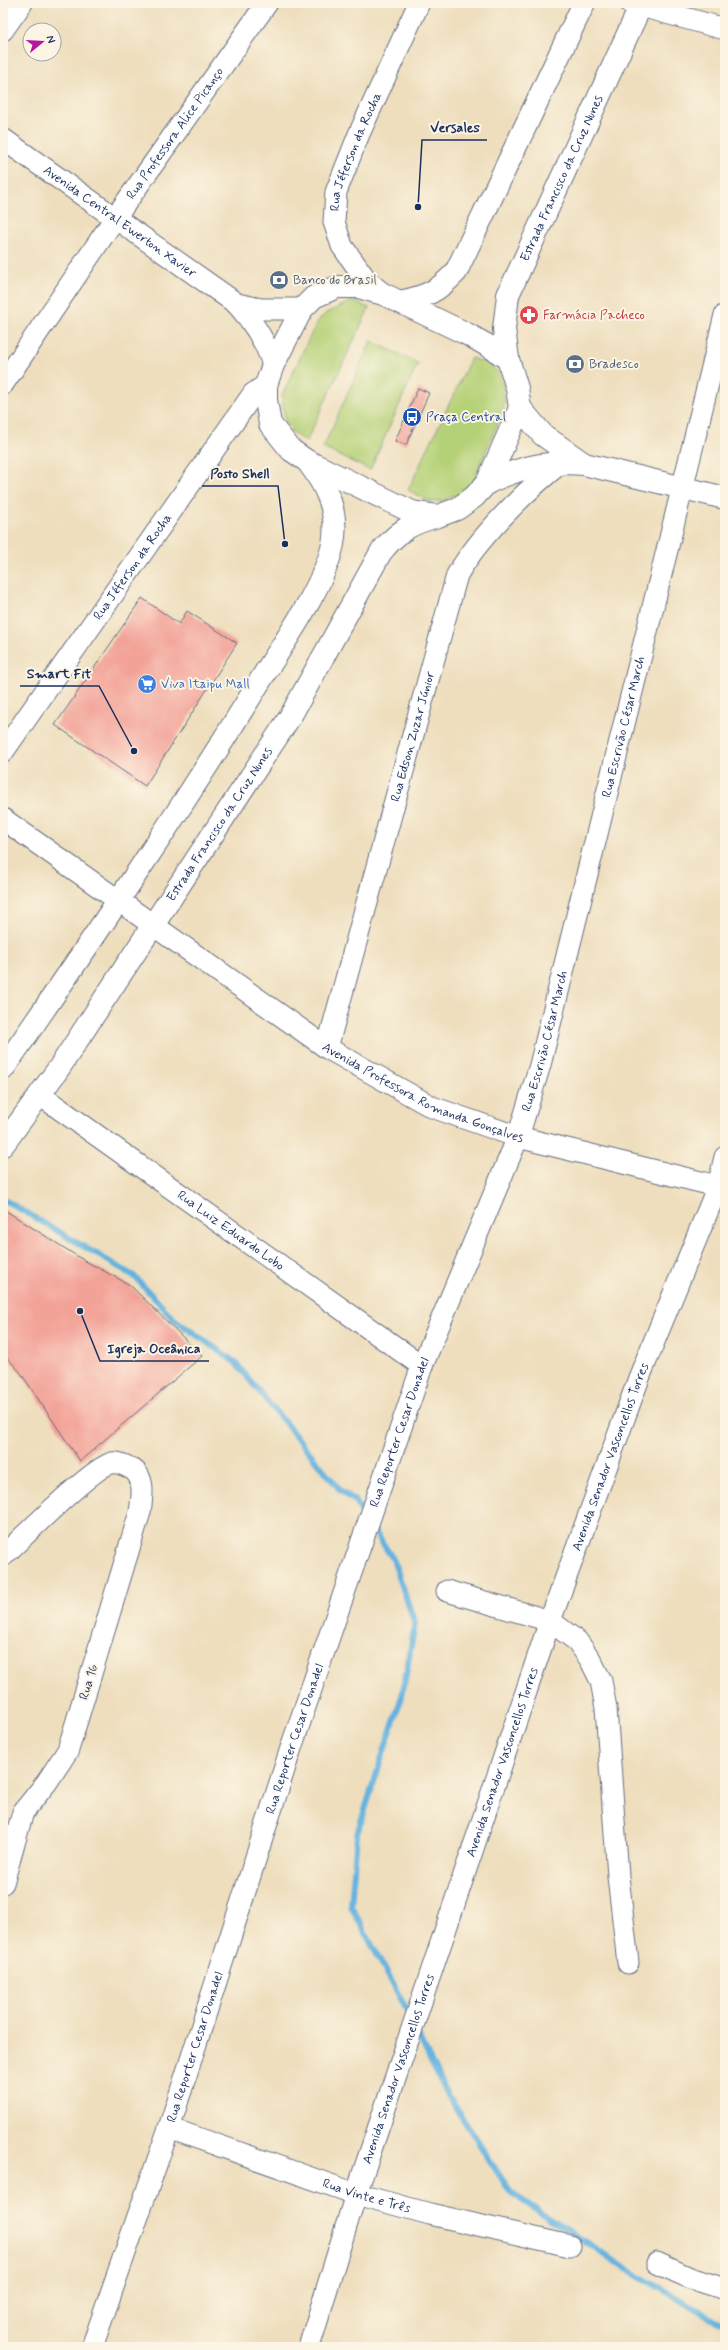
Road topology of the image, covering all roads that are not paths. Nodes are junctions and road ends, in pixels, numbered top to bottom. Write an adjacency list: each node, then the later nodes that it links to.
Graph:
1 (22, 3): 7 (street)
2 (267, 3): 9 (street, Rua Professora Alice Picanço)
3 (419, 3): 10 (street, Rua Jéferson da Rocha)
4 (584, 3): 10 (main road)
5 (638, 4): 6 (street); 14 (main road, Estrada Francisco da Cruz Nunes)
6 (725, 29)
7 (3, 30)
8 (3, 139): 9 (street, Avenida Central Ewerton Xavier)
9 (115, 218): 11 (street, Avenida Central Ewerton Xavier); 16 (street, Rua Professora Alice Picanço)
10 (391, 298): 12 (main road); 14 (main road)
11 (237, 304): 12 (street, Avenida Central Ewerton Xavier); 15 (street, Avenida Central Ewerton Xavier)
12 (302, 309): 15 (main road)
13 (725, 315): 22 (street, Rua Escrivão César March)
14 (508, 359): 17 (main road, Estrada Francisco da Cruz Nunes)
15 (269, 375): 18 (main road); 25 (street, Rua Jéferson da Rocha)
16 (3, 384)
17 (520, 408): 20 (main road); 21 (main road)
18 (307, 461): 24 (main road); 27 (main road)
19 (562, 462): 20 (main road); 21 (main road); 29 (street, Rua Edson Zuzar Júnior)
20 (584, 464): 22 (main road)
21 (487, 483): 24 (main road, Estrada Francisco da Cruz Nunes)
22 (683, 488): 23 (main road); 32 (street, Rua Escrivão César March)
23 (725, 498)
24 (438, 516): 28 (main road, Estrada Francisco da Cruz Nunes)
25 (3, 752)
26 (3, 819): 27 (street)
27 (118, 901): 28 (street, Avenida Professora Romanda Gonçalves); 30 (main road)
28 (153, 926): 29 (street, Avenida Professora Romanda Gonçalves); 31 (main road, Estrada Francisco da Cruz Nunes)
29 (327, 1048): 32 (street, Avenida Professora Romanda Gonçalves)
30 (3, 1069)
31 (40, 1095): 33 (main road, Estrada Francisco da Cruz Nunes); 36 (street, Rua Luiz Eduardo Lobo)
32 (518, 1137): 35 (street, Avenida Professora Romanda Gonçalves); 36 (street, Rua Reporter Cesar Donadel)
33 (3, 1144)
34 (725, 1157): 35 (street, Avenida Senador Vasconcellos Torres)
35 (721, 1187): 39 (street, Avenida Senador Vasconcellos Torres)
36 (422, 1366): 44 (street, Rua Reporter Cesar Donadel)
37 (3, 1556): 40 (street, Rua 16)
38 (447, 1591): 39 (street)
39 (550, 1620): 43 (street); 45 (street, Avenida Senador Vasconcellos Torres)
40 (23, 1812): 41 (street); 42 (street, Rua 16)
41 (3, 1832)
42 (3, 1883)
43 (628, 1963)
44 (168, 2128): 45 (street, Rua Vinte e Três); 49 (street, Rua Reporter Cesar Donadel)
45 (356, 2194): 46 (street, Rua Vinte e Três); 50 (street, Avenida Senador Vasconcellos Torres)
46 (570, 2246)
47 (657, 2263): 48 (street)
48 (725, 2289)
49 (92, 2347)
50 (309, 2347)

